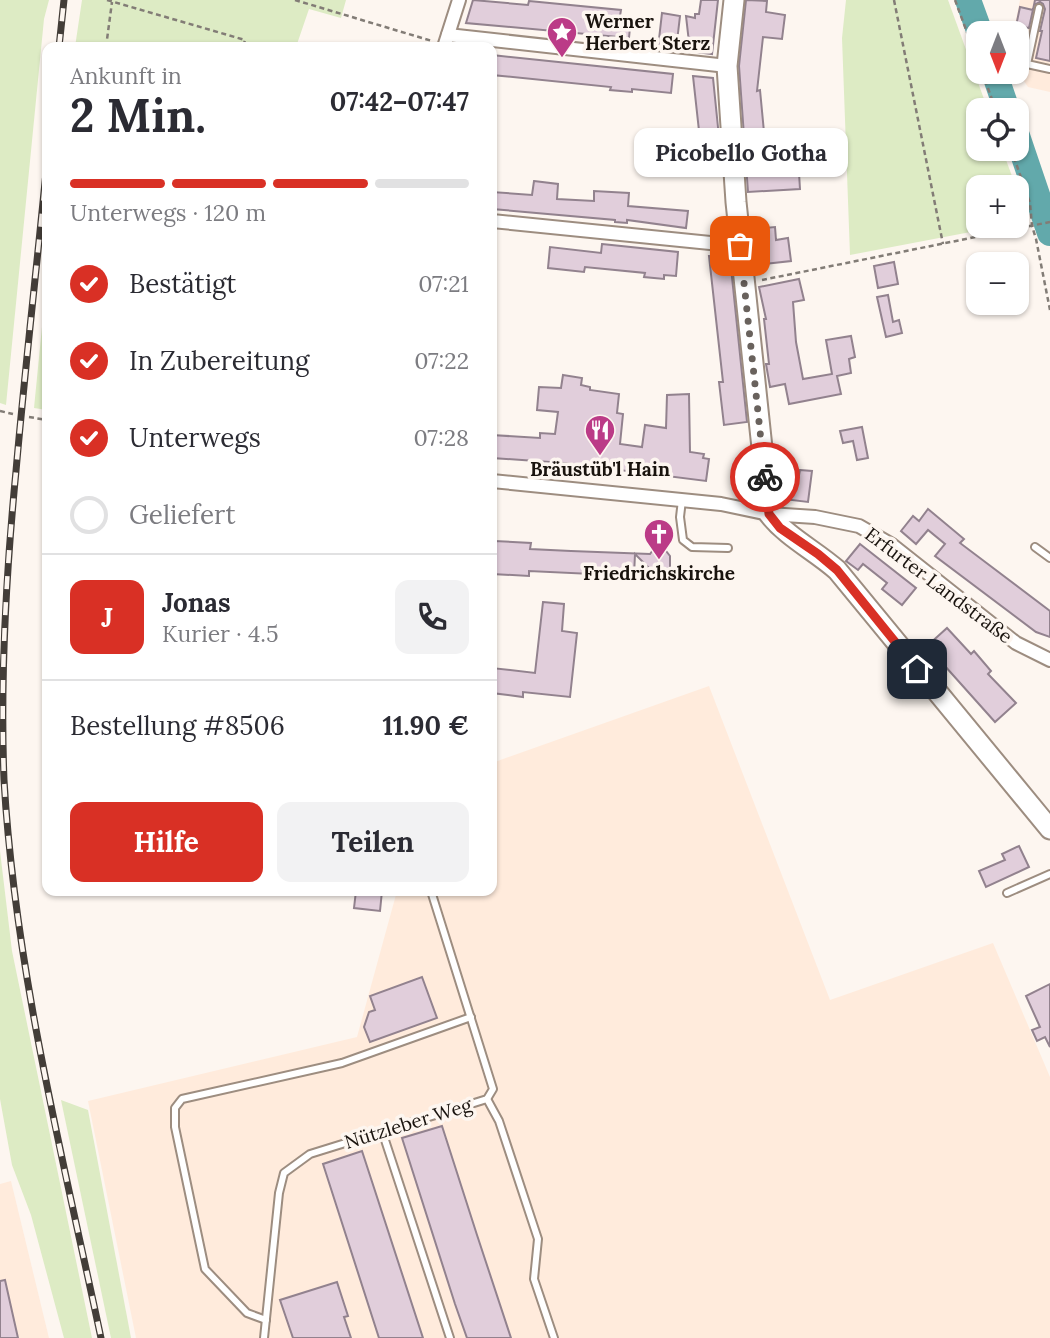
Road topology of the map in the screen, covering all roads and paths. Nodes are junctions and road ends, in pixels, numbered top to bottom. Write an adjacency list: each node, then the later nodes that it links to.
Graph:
1 (107, 0): 7 (path)
2 (295, 0): 12 (path)
3 (459, 0): 13 (street)
4 (734, 0): 15 (main road)
5 (894, 0): 21 (path)
6 (955, 0): 9 (path)
7 (113, 2): 10 (path); 11 (path)
8 (1039, 8): 16 (lane)
9 (966, 30)
10 (107, 42)
11 (244, 42)
12 (442, 42)
13 (446, 42)
14 (497, 47): 15 (street)
15 (727, 66): 22 (main road)
16 (1050, 69)
17 (1015, 161): 20 (path)
18 (497, 222): 22 (street)
19 (1050, 222): 20 (path)
20 (1034, 226): 21 (path); 24 (path)
21 (944, 245): 23 (path)
22 (740, 246): 31 (main road)
23 (758, 281)
24 (1050, 310)
25 (0, 411): 26 (path)
26 (13, 414)
27 (29, 417): 28 (path)
28 (42, 419)
29 (497, 482): 30 (street, Erfurter Landstraße)
30 (681, 500): 31 (street, Erfurter Landstraße); 33 (lane)
31 (769, 514): 35 (street, Erfurter Landstraße); 36 (main road)
32 (1035, 547): 34 (lane)
33 (728, 548)
34 (1050, 558)
35 (1049, 657)
36 (1050, 829)
37 (1050, 874): 38 (lane)
38 (1007, 893)
39 (433, 896): 40 (lane, Nützleber Weg)
40 (471, 1017): 41 (lane, Nützleber Weg); 43 (lane)
41 (487, 1098): 42 (lane, Nützleber Weg); 46 (lane)
42 (382, 1132): 43 (lane, Nützleber Weg); 45 (lane)
43 (266, 1320): 44 (lane, Nützleber Weg)
44 (264, 1338)
45 (450, 1338)
46 (554, 1338)

